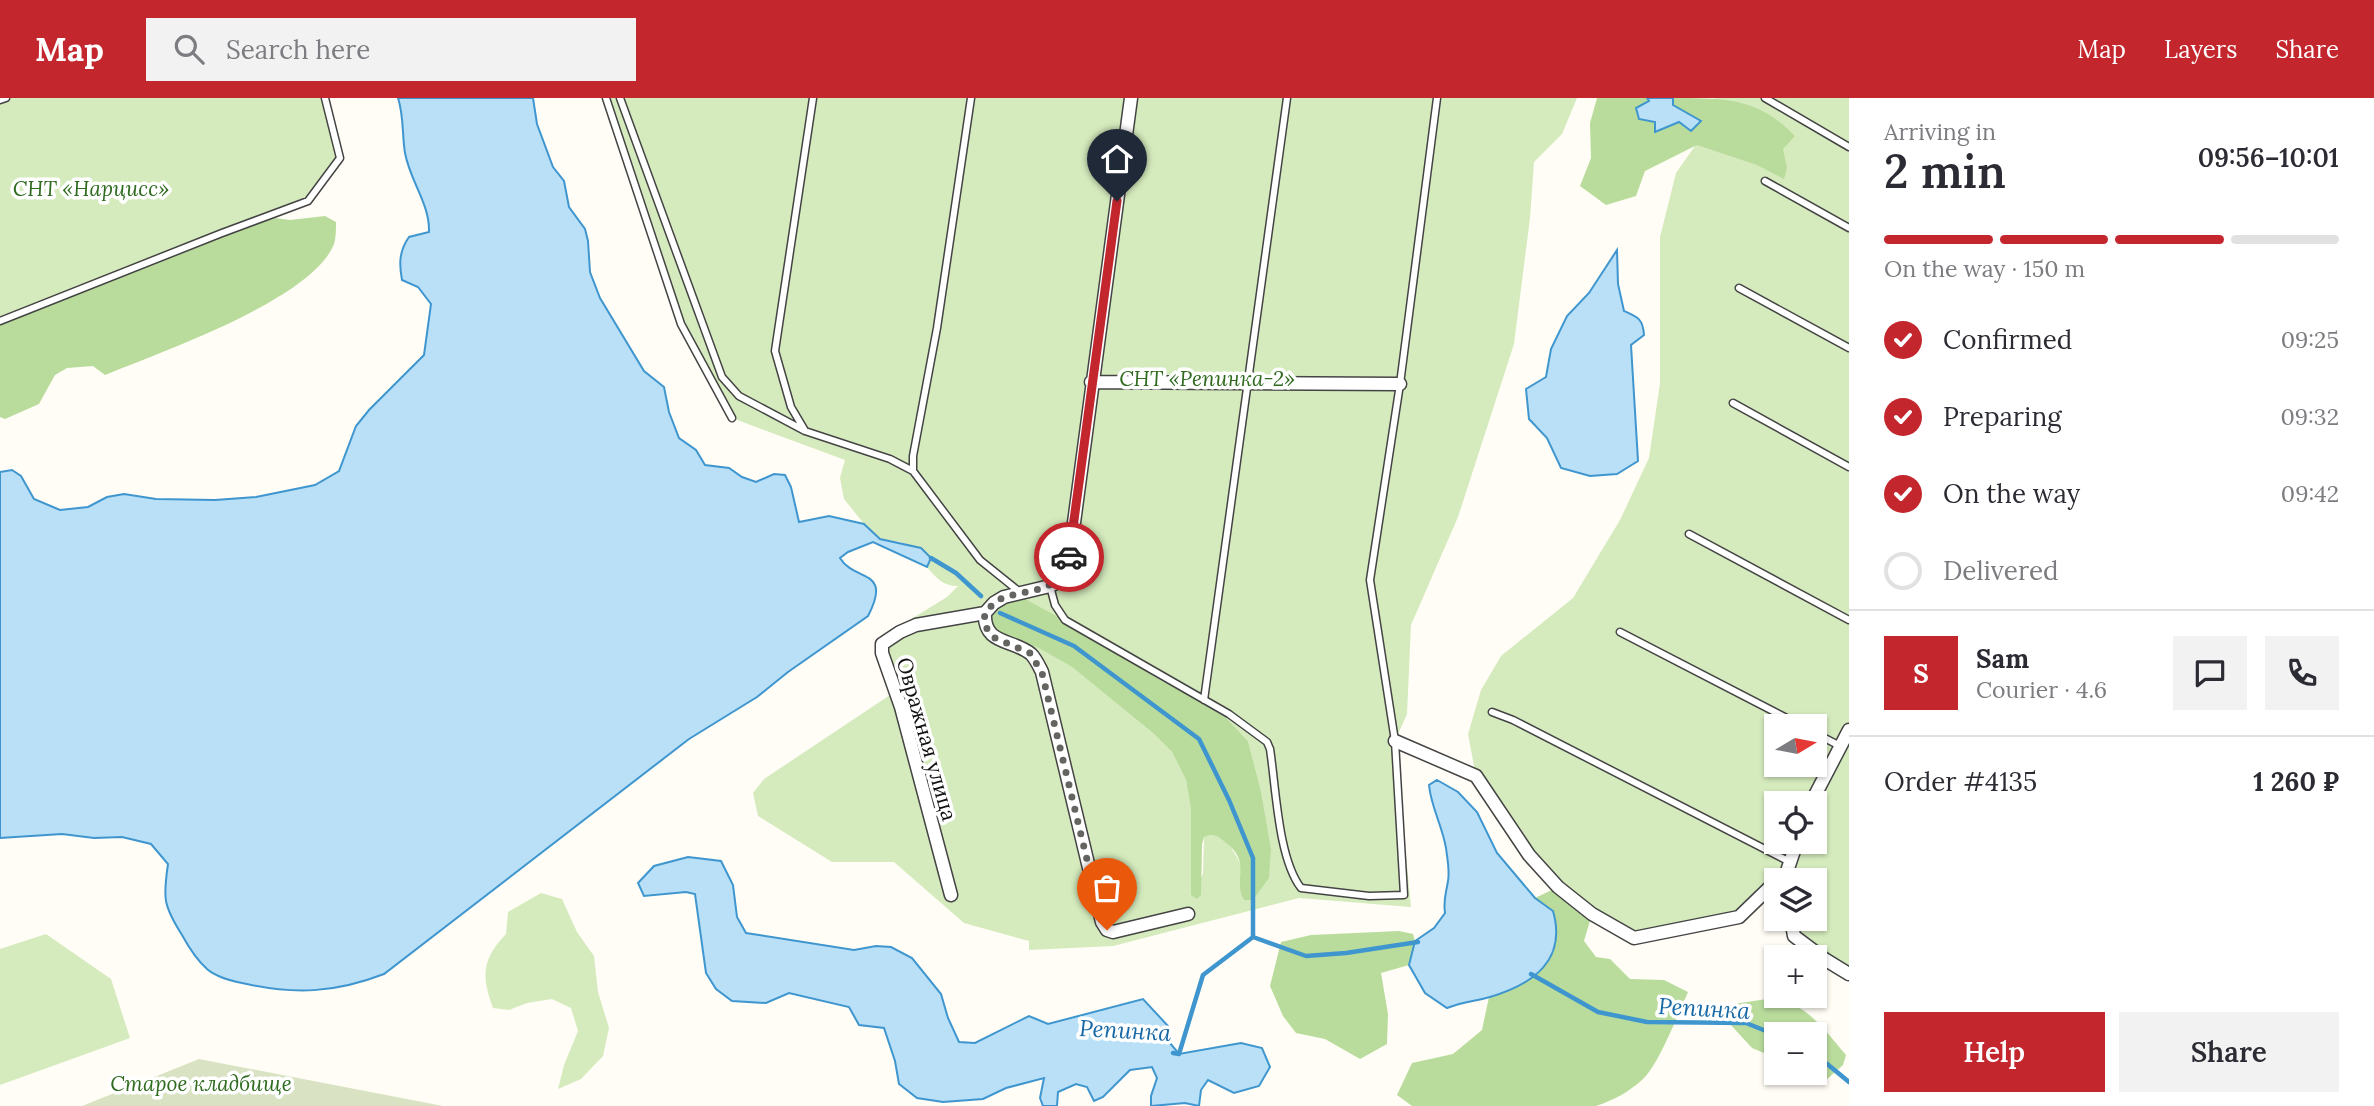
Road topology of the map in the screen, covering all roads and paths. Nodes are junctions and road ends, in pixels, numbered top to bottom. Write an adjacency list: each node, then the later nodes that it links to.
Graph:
1 (6, 98): 11 (lane)
2 (325, 98): 16 (lane)
3 (606, 98): 22 (lane)
4 (621, 98): 23 (lane)
5 (813, 98): 23 (lane)
6 (971, 98): 25 (lane)
7 (1131, 98): 18 (street)
8 (1287, 98): 19 (lane)
9 (1437, 98): 20 (lane)
10 (1765, 98): 12 (lane)
11 (0, 100)
12 (1849, 147)
13 (1765, 181): 14 (lane)
14 (1849, 228)
15 (1739, 288): 17 (lane)
16 (0, 321)
17 (1849, 348)
18 (1091, 382): 19 (street); 27 (street)
19 (1247, 382): 20 (street); 32 (lane)
20 (1400, 383): 37 (lane)
21 (1733, 404): 24 (lane)
22 (733, 418)
23 (806, 430): 25 (lane)
24 (1849, 467)
25 (913, 471): 28 (lane)
26 (1689, 534): 30 (lane)
27 (1050, 586): 28 (street, Овражная улица); 32 (lane)
28 (1023, 594): 29 (street, Овражная улица)
29 (985, 613): 44 (street, Овражная улица); 45 (street)
30 (1849, 620)
31 (1620, 632): 34 (lane)
32 (1204, 700): 37 (lane)
33 (1492, 712): 41 (lane)
34 (1779, 714)
35 (1849, 730): 38 (street)
36 (1827, 739): 38 (lane)
37 (1395, 741): 43 (street)
38 (1840, 746): 39 (street)
39 (1817, 791)
40 (1793, 854): 41 (street)
41 (1790, 862): 42 (street)
42 (1788, 868)
43 (1764, 893)
44 (951, 895)
45 (1188, 914)
46 (1793, 931): 47 (street)
47 (1849, 974)

